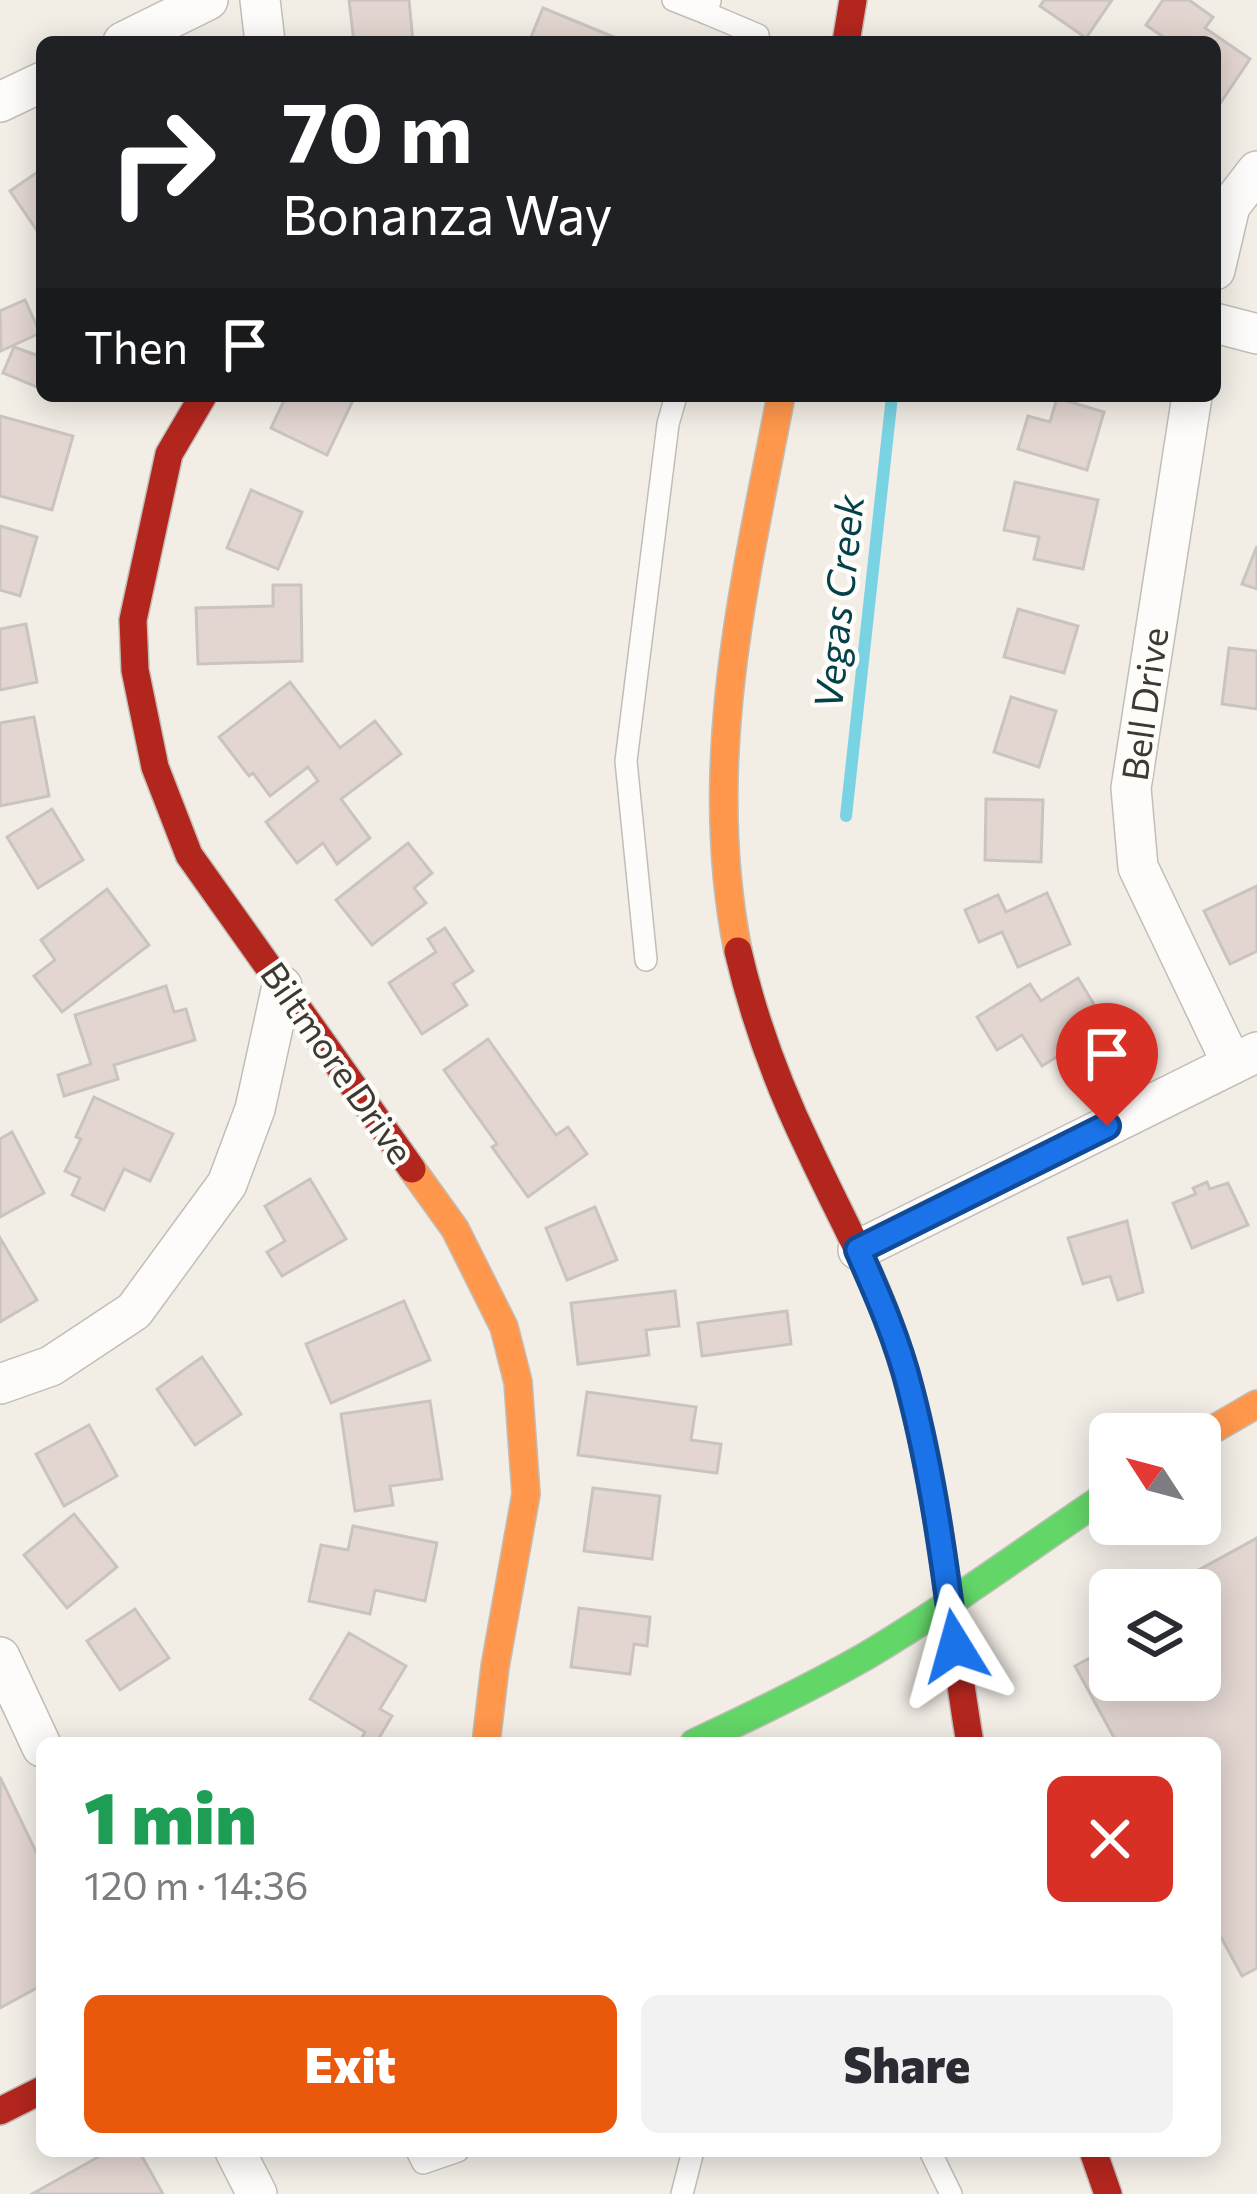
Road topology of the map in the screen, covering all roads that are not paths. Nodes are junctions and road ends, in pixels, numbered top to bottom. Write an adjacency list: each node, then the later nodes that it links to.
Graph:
1 (208, 0): 6 (street)
2 (260, 0): 7 (street)
3 (673, 0): 5 (lane)
4 (854, 0): 9 (street)
5 (708, 7): 8 (lane)
6 (135, 36)
7 (264, 36)
8 (758, 36)
9 (847, 36)
10 (36, 85): 11 (street)
11 (0, 102)
12 (1257, 171): 13 (street)
13 (1221, 244)
14 (1221, 325): 15 (street)
15 (1257, 334)
16 (200, 402): 21 (street, Biltmore Drive)
17 (674, 402): 20 (lane)
18 (780, 402): 23 (street)
19 (1191, 402): 22 (street, Bell Drive)
20 (646, 960)
21 (282, 986): 24 (street); 31 (street, Biltmore Drive)
22 (1245, 1058): 23 (street)
23 (858, 1250): 28 (street)
24 (0, 1384)
25 (1257, 1404): 26 (street)
26 (1221, 1425)
27 (1089, 1507): 28 (street)
28 (950, 1603): 32 (street); 33 (street)
29 (0, 1657): 30 (street)
30 (37, 1737)
31 (487, 1737)
32 (706, 1737)
33 (969, 1737)
34 (36, 2093): 35 (street)
35 (0, 2111)
36 (238, 2157): 39 (street)
37 (691, 2157): 40 (lane)
38 (933, 2157): 41 (lane)
39 (257, 2194)
40 (682, 2194)
41 (951, 2194)

